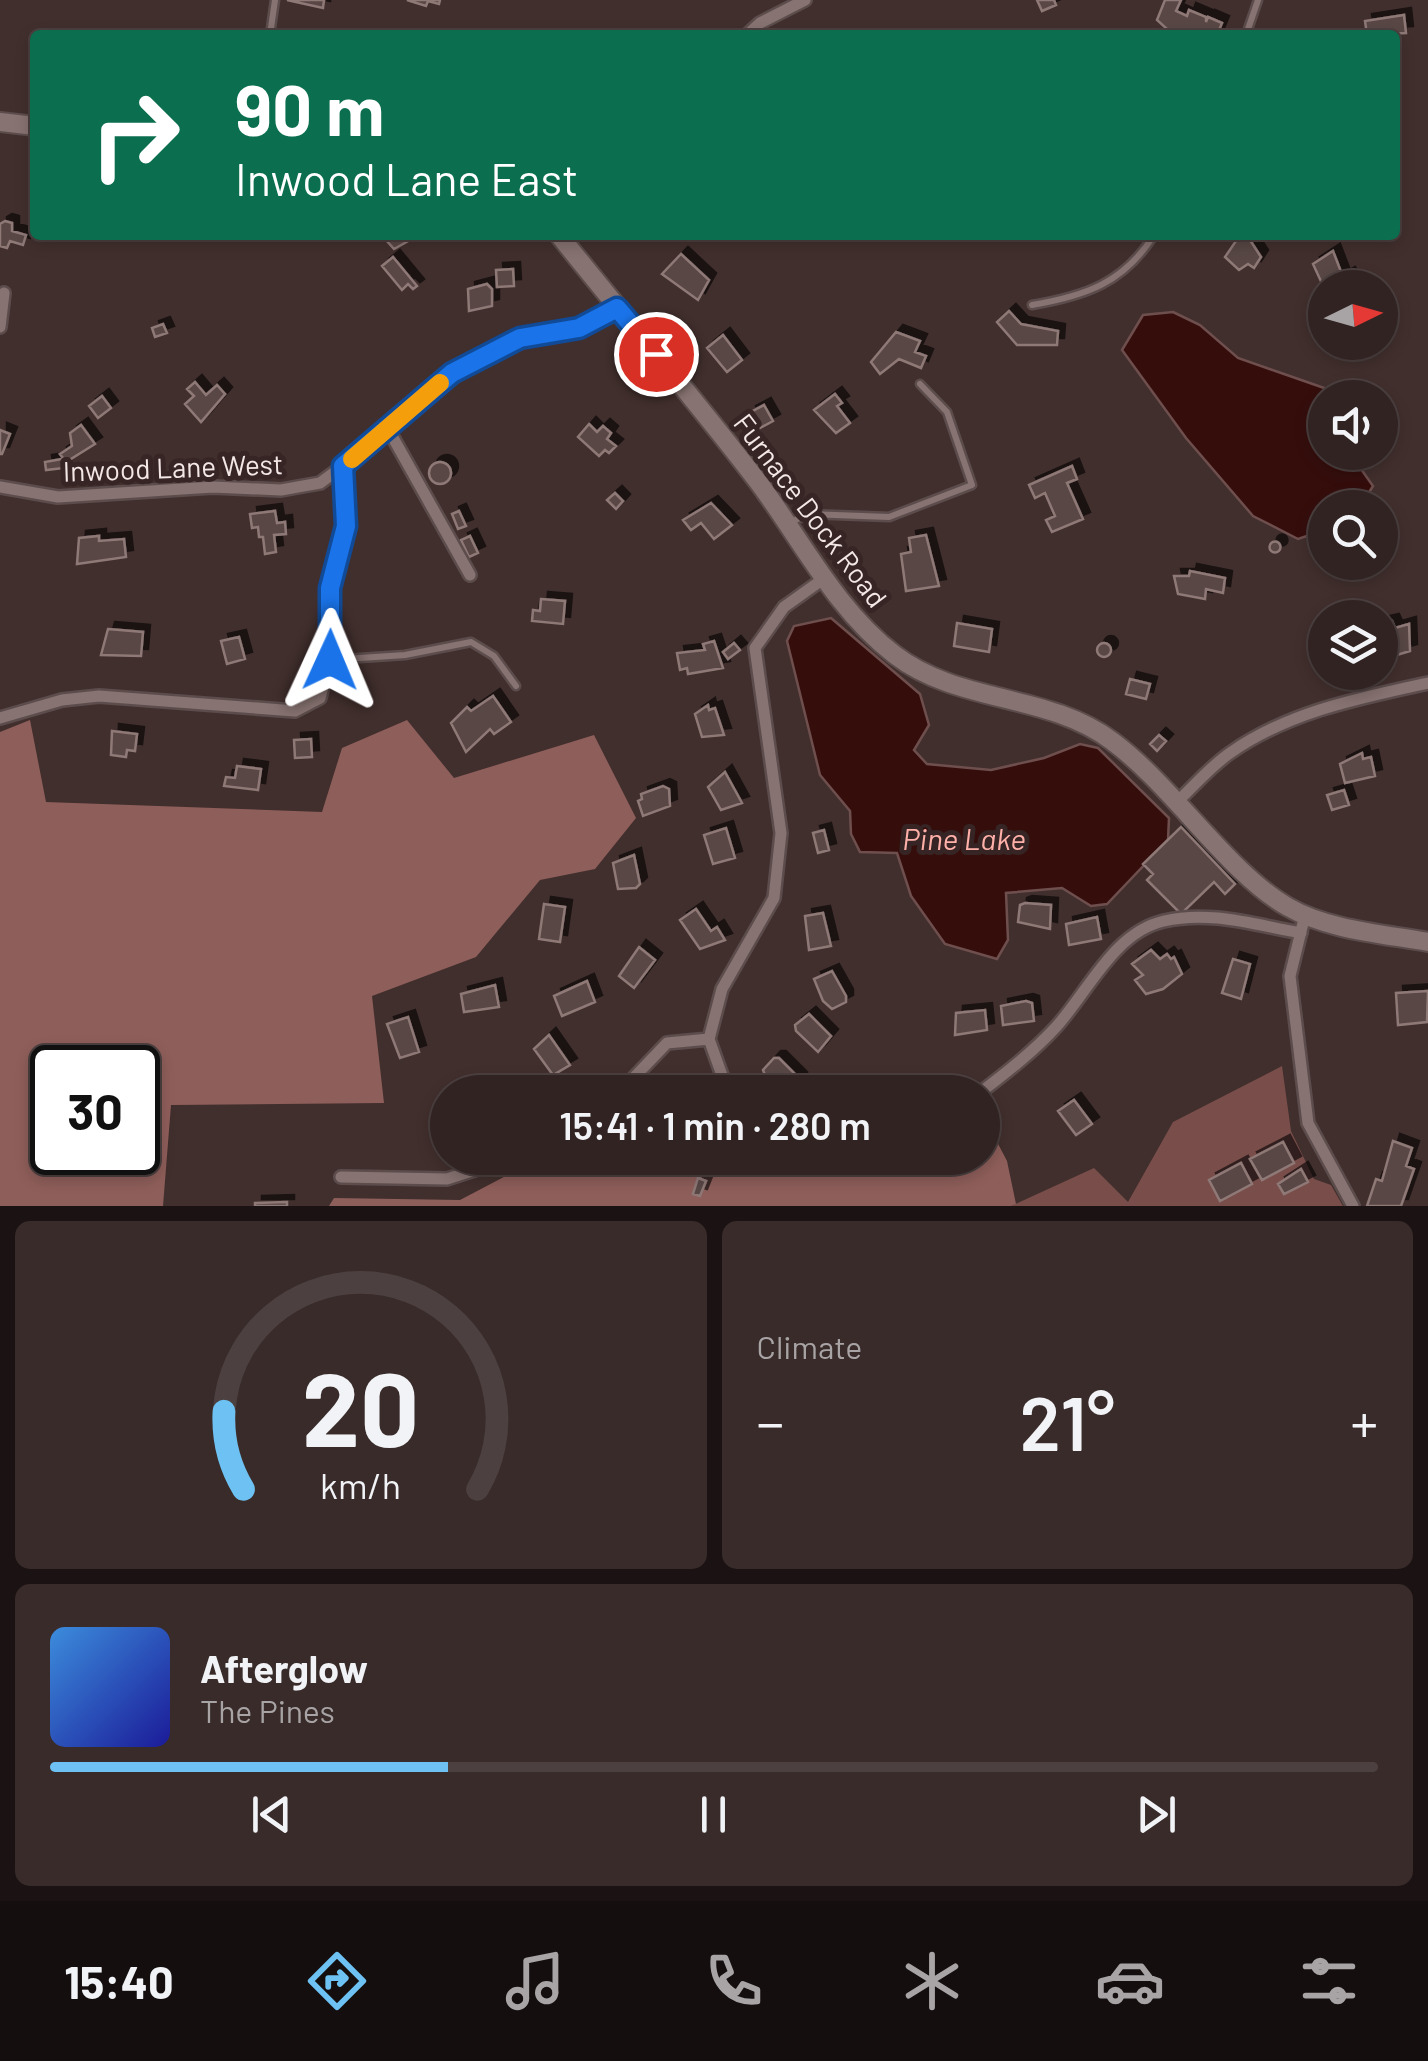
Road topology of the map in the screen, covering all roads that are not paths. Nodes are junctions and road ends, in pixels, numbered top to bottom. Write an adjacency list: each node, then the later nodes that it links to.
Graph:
1 (274, 0): 4 (lane)
2 (805, 0): 5 (street)
3 (1258, 0): 6 (lane)
4 (271, 30)
5 (752, 30)
6 (1248, 30)
7 (0, 122): 8 (street)
8 (30, 125)
9 (566, 240): 13 (street, Furnace Dock Road)
10 (1150, 240): 12 (lane)
11 (4, 293): 14 (street)
12 (1032, 305)
13 (617, 308): 16 (street, Inwood Lane West); 19 (street, Furnace Dock Road)
14 (0, 326)
15 (920, 384): 19 (lane)
16 (387, 427): 17 (street, Inwood Lane West); 20 (street)
17 (343, 466): 18 (street, Inwood Lane West); 22 (street)
18 (0, 487)
19 (788, 523): 21 (street, Furnace Dock Road)
20 (470, 575)
21 (826, 577): 26 (street, Furnace Dock Road); 29 (street)
22 (330, 660): 24 (lane); 25 (street)
23 (1428, 683): 26 (street)
24 (516, 686)
25 (0, 718)
26 (1178, 800): 27 (street, Furnace Dock Road)
27 (1303, 924): 28 (street, Furnace Dock Road); 32 (street); 35 (street)
28 (1428, 942)
29 (708, 1039): 30 (street); 31 (street)
30 (638, 1075)
31 (722, 1075)
32 (1000, 1076)
33 (459, 1175): 34 (street)
34 (342, 1177)
35 (1353, 1206)

